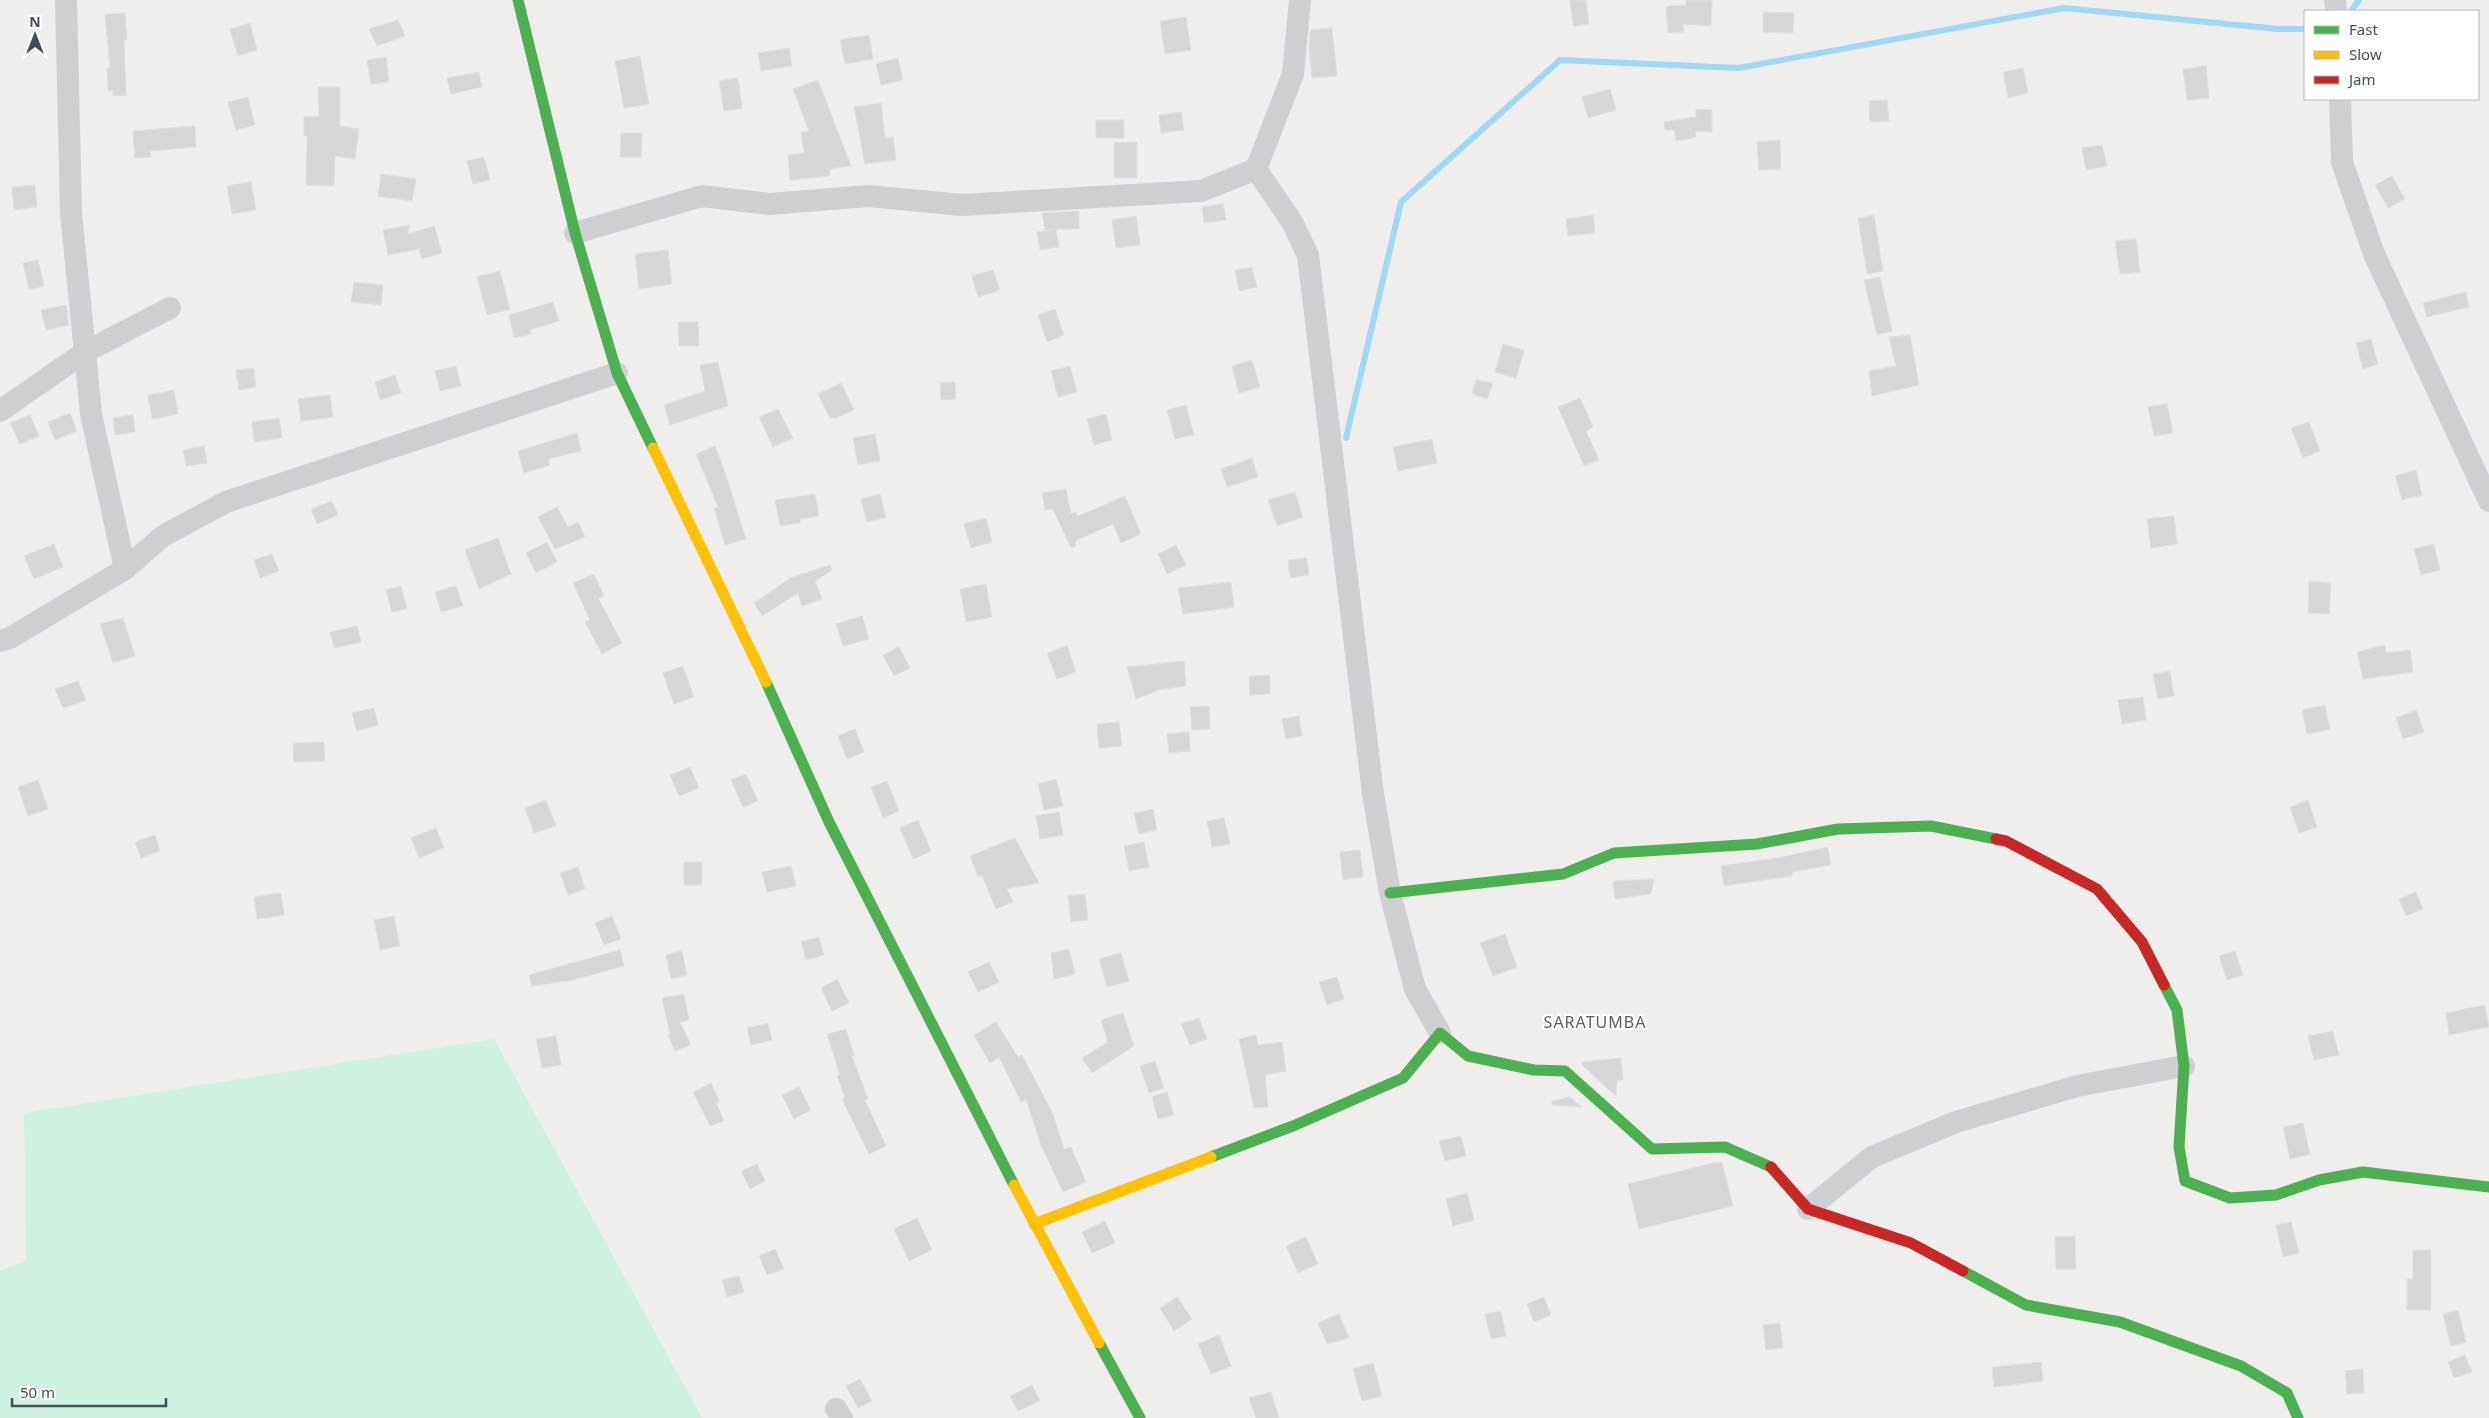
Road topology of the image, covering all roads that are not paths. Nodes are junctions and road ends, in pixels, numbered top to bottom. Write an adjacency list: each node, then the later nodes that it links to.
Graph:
1 (66, 0): 8 (street)
2 (518, 0): 6 (street)
3 (1307, 1): 5 (street)
4 (2340, 100): 11 (street)
5 (1256, 169): 6 (street); 14 (street)
6 (575, 233): 9 (street)
7 (170, 308): 8 (street)
8 (85, 352): 10 (street); 12 (street)
9 (617, 373): 12 (street); 19 (street)
10 (0, 411)
11 (2489, 501)
12 (125, 569): 13 (street)
13 (0, 641)
14 (1390, 893): 15 (street); 16 (street)
15 (1440, 1033): 18 (street); 19 (street)
16 (2184, 1066): 17 (street); 18 (street)
17 (2489, 1187)
18 (1808, 1210): 21 (street)
19 (1034, 1224): 20 (street)
20 (1140, 1418)
21 (2298, 1418)

